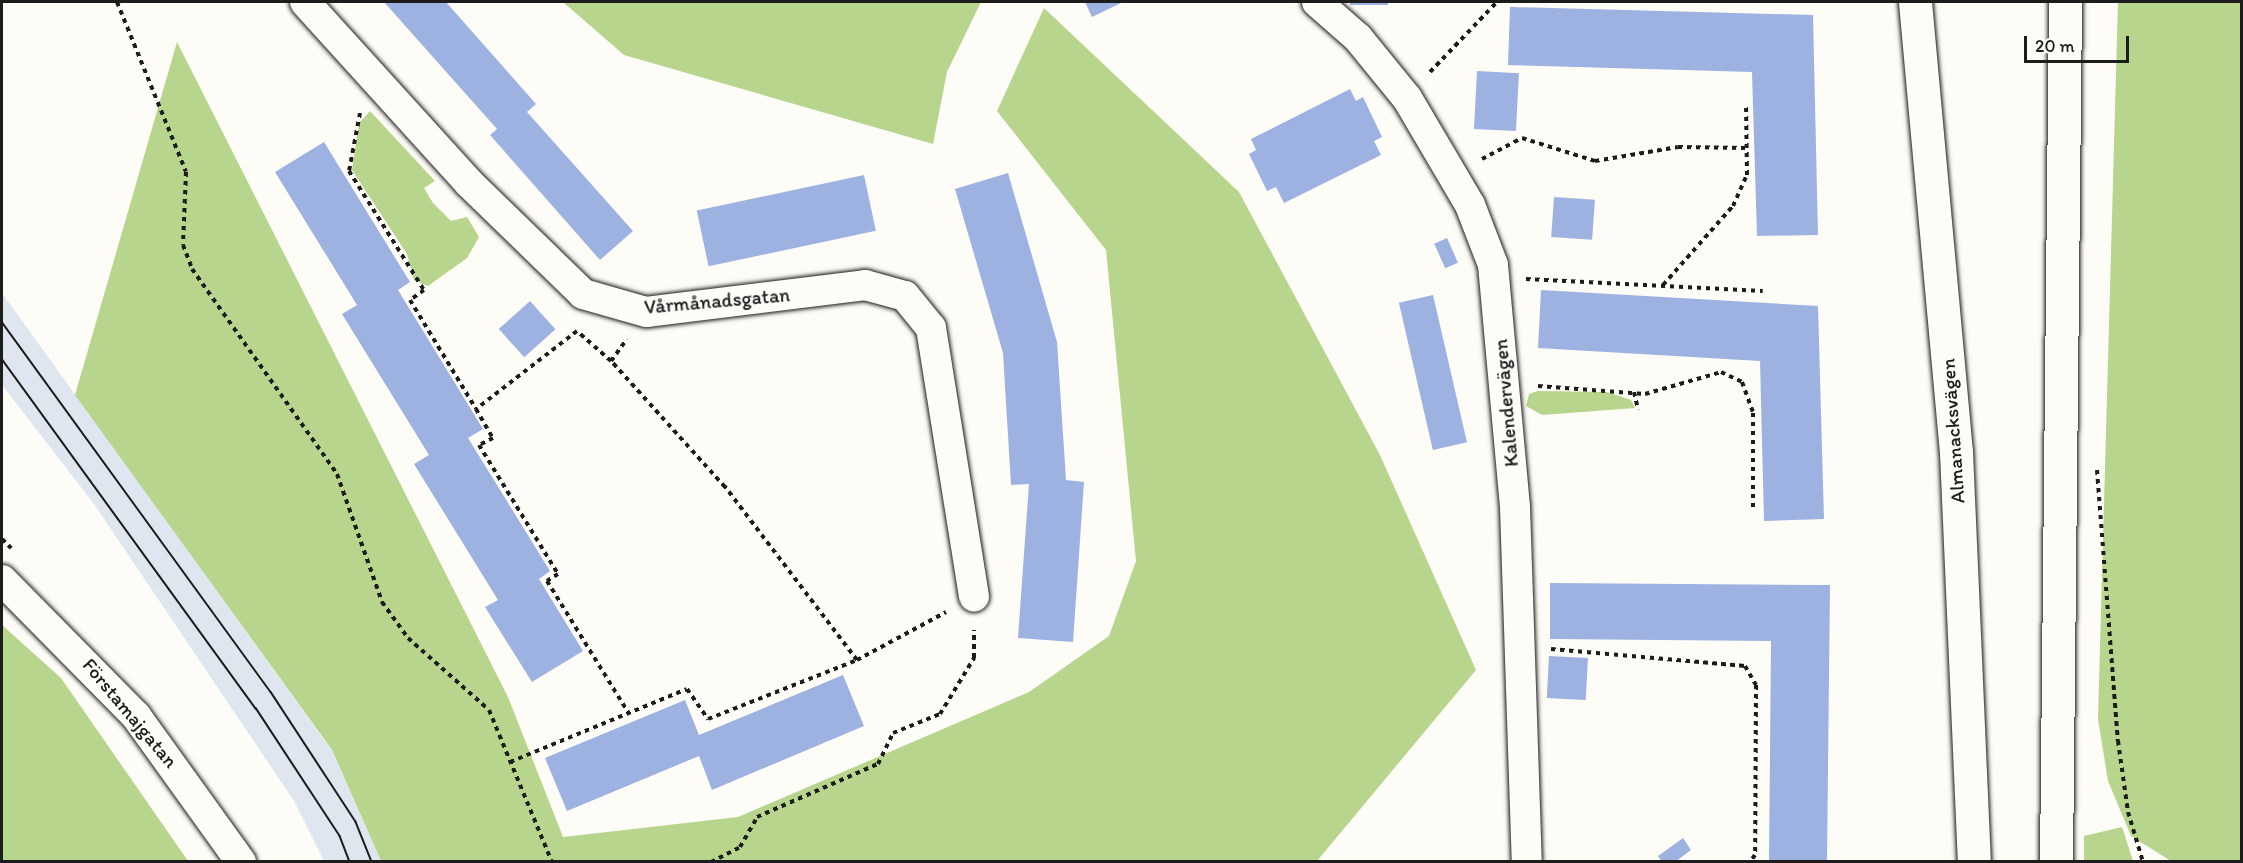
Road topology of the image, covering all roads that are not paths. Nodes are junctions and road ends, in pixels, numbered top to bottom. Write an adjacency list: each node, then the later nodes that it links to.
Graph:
1 (305, 2): 6 (street, Vårmånadsgatan)
2 (1317, 2): 8 (street, Kalendervägen)
3 (1915, 2): 9 (main road, Almanacksvägen)
4 (2065, 2): 10 (main road)
5 (2, 580): 7 (street, Förstamajgatan)
6 (974, 597)
7 (241, 861)
8 (1527, 861)
9 (1974, 861)
10 (2056, 861)

